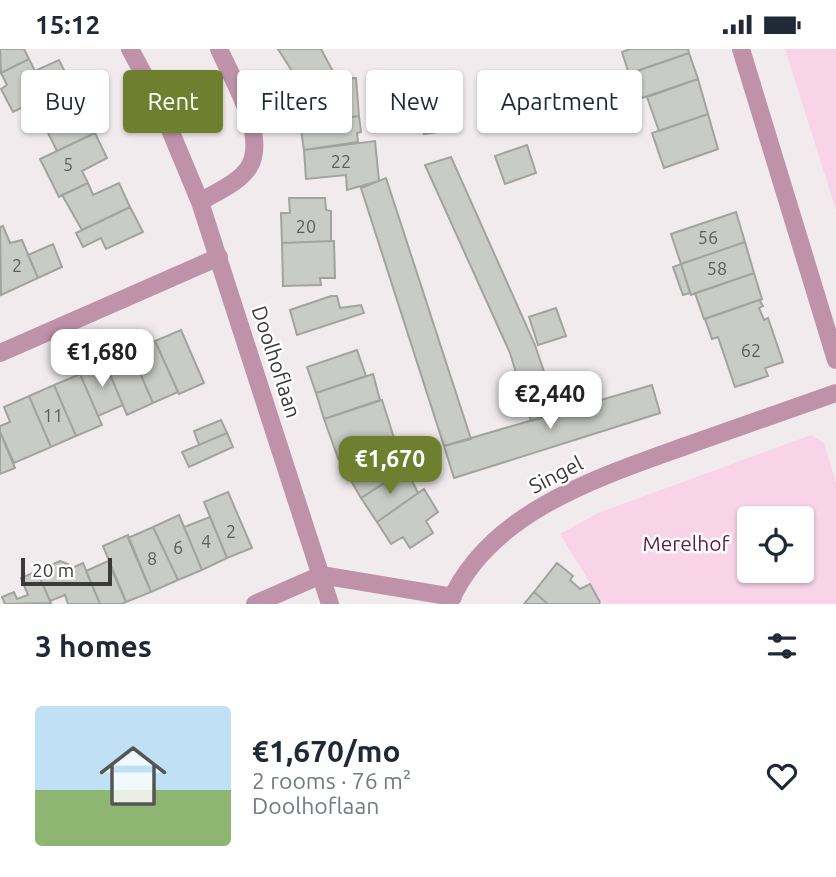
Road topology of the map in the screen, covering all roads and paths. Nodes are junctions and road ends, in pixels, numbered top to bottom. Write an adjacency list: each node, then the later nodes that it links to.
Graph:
1 (130, 49): 4 (street, Doolhoflaan)
2 (219, 49): 4 (street)
3 (741, 49): 7 (street)
4 (200, 202): 5 (street, Doolhoflaan)
5 (219, 257): 6 (street); 9 (street, Doolhoflaan)
6 (0, 353)
7 (836, 360)
8 (836, 393): 10 (street, Singel)
9 (321, 575): 10 (street); 11 (street); 12 (street, Doolhoflaan)
10 (451, 600)
11 (255, 604)
12 (330, 604)

